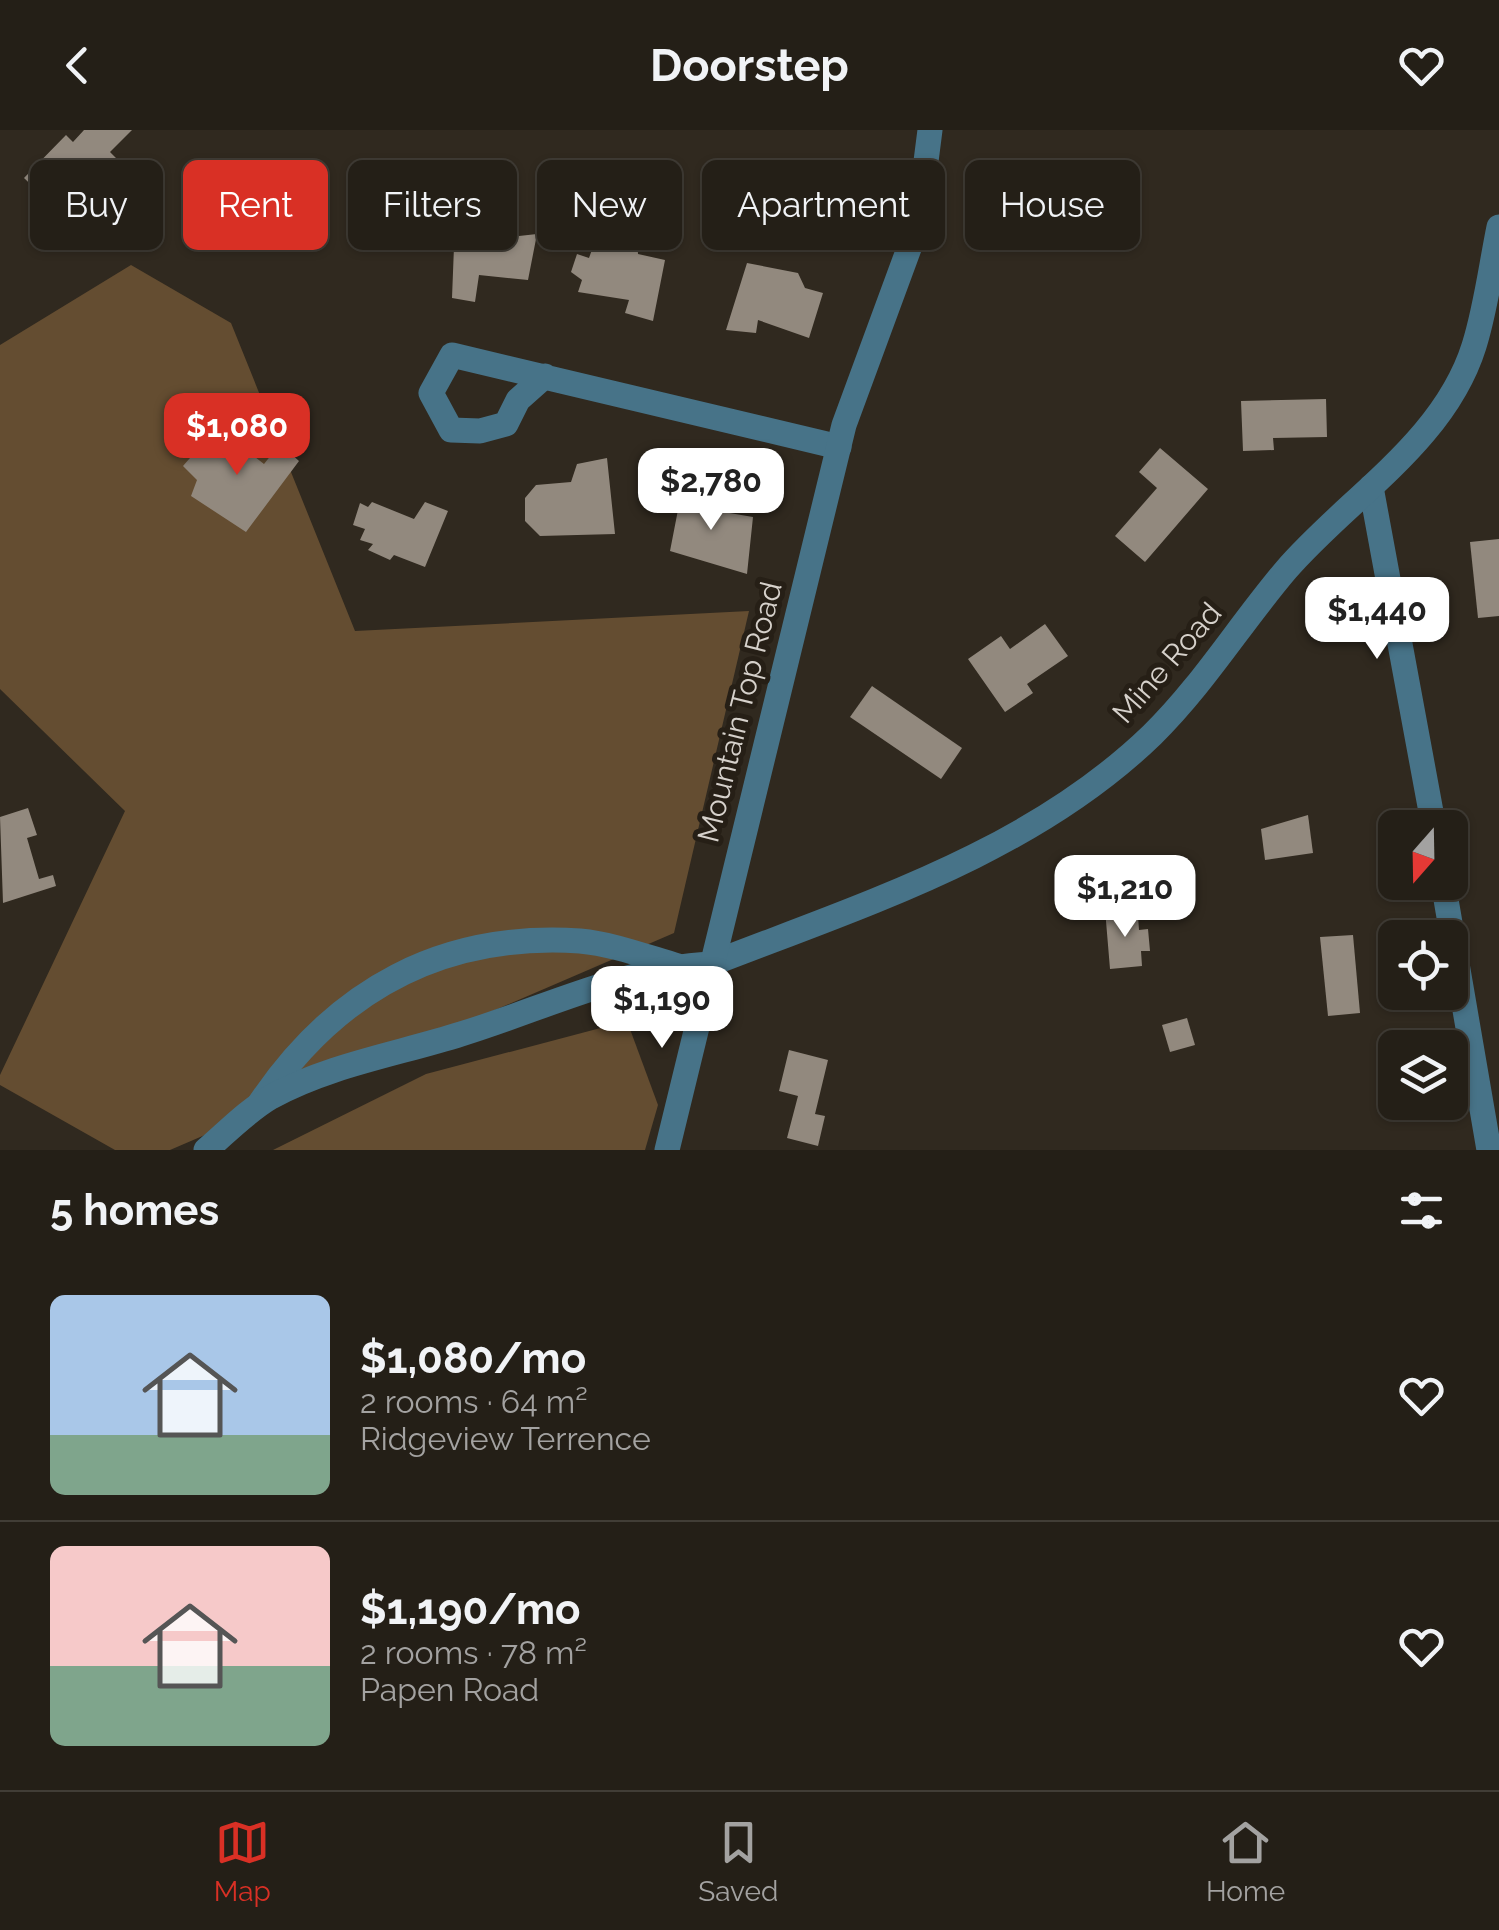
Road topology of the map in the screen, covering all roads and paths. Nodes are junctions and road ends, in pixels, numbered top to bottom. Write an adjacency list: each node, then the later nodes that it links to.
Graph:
1 (930, 130): 4 (street, Mountain Top Road)
2 (1499, 227): 5 (street, Mine Road)
3 (546, 376): 4 (street)
4 (839, 447): 8 (street, Mountain Top Road)
5 (1371, 487): 6 (street); 8 (street, Mine Road)
6 (1431, 810)
7 (1447, 900): 13 (street)
8 (711, 964): 9 (street, Mine Road); 12 (street, Mountain Top Road)
9 (678, 966): 10 (street); 10 (street)
10 (257, 1107): 11 (street)
11 (206, 1150)
12 (666, 1150)
13 (1489, 1150)

